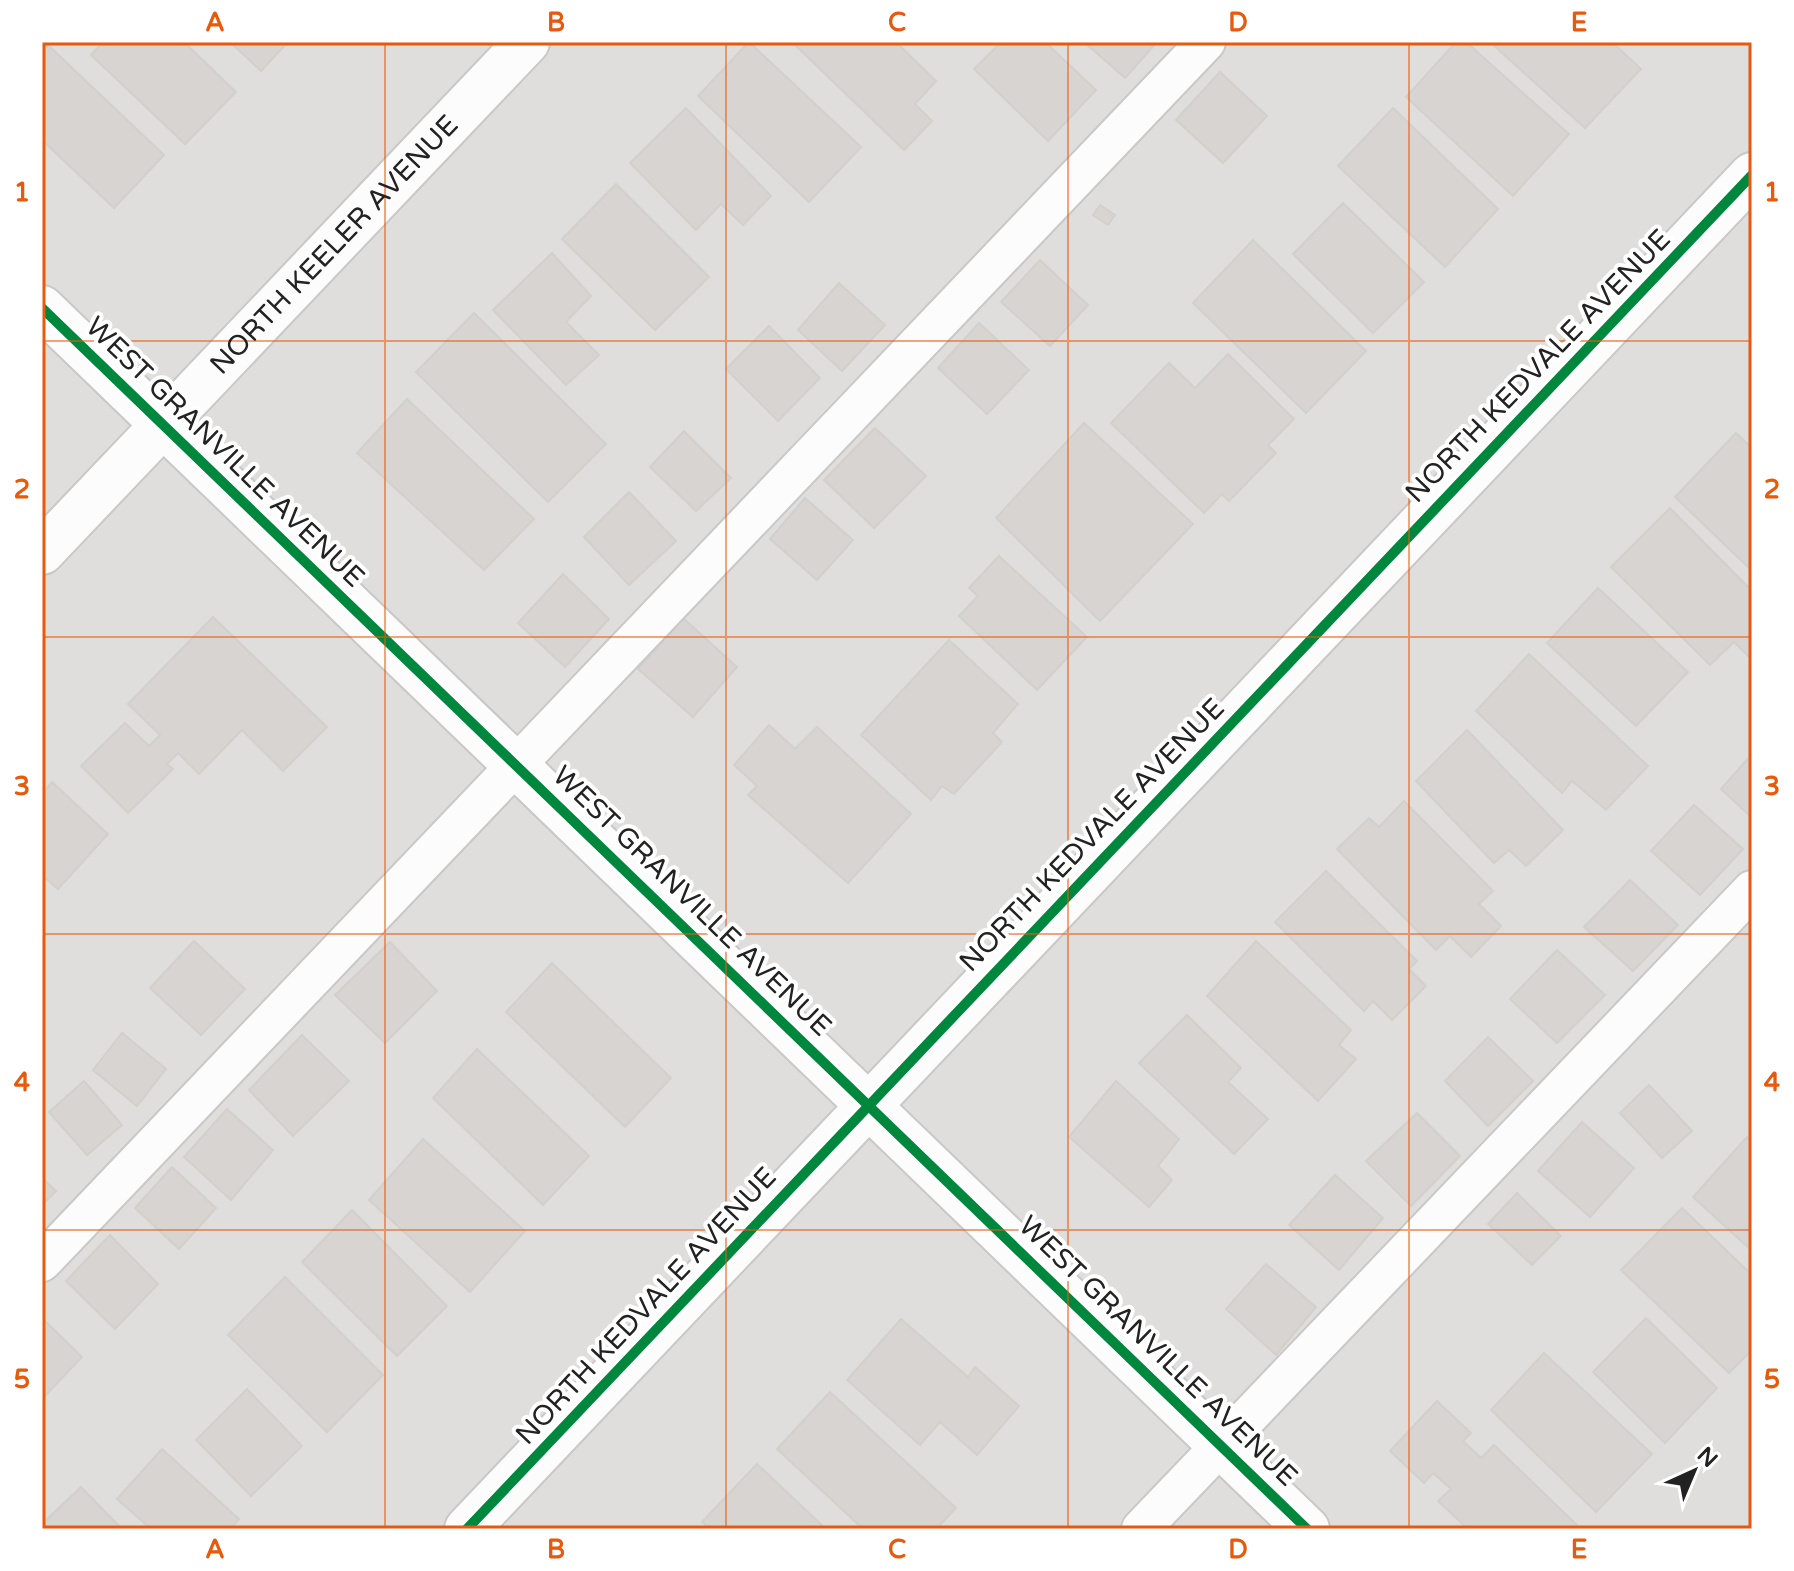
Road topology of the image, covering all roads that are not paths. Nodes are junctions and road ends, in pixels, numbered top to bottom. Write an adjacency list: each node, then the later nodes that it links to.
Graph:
1 (527, 42): 5 (street, NORTH KEELER AVENUE)
2 (1206, 42): 7 (lane)
3 (1752, 175): 9 (street, NORTH KEDVALE AVENUE)
4 (42, 308): 5 (street, WEST GRANVILLE AVENUE)
5 (163, 425): 6 (street, NORTH KEELER AVENUE); 7 (street, WEST GRANVILLE AVENUE)
6 (42, 552)
7 (517, 766): 9 (street, WEST GRANVILLE AVENUE); 10 (lane)
8 (1752, 890): 11 (lane)
9 (869, 1105): 11 (street, WEST GRANVILLE AVENUE); 12 (street, NORTH KEDVALE AVENUE)
10 (42, 1262)
11 (1221, 1446): 13 (lane); 14 (street, WEST GRANVILLE AVENUE)
12 (467, 1529)
13 (1141, 1529)
14 (1307, 1529)

